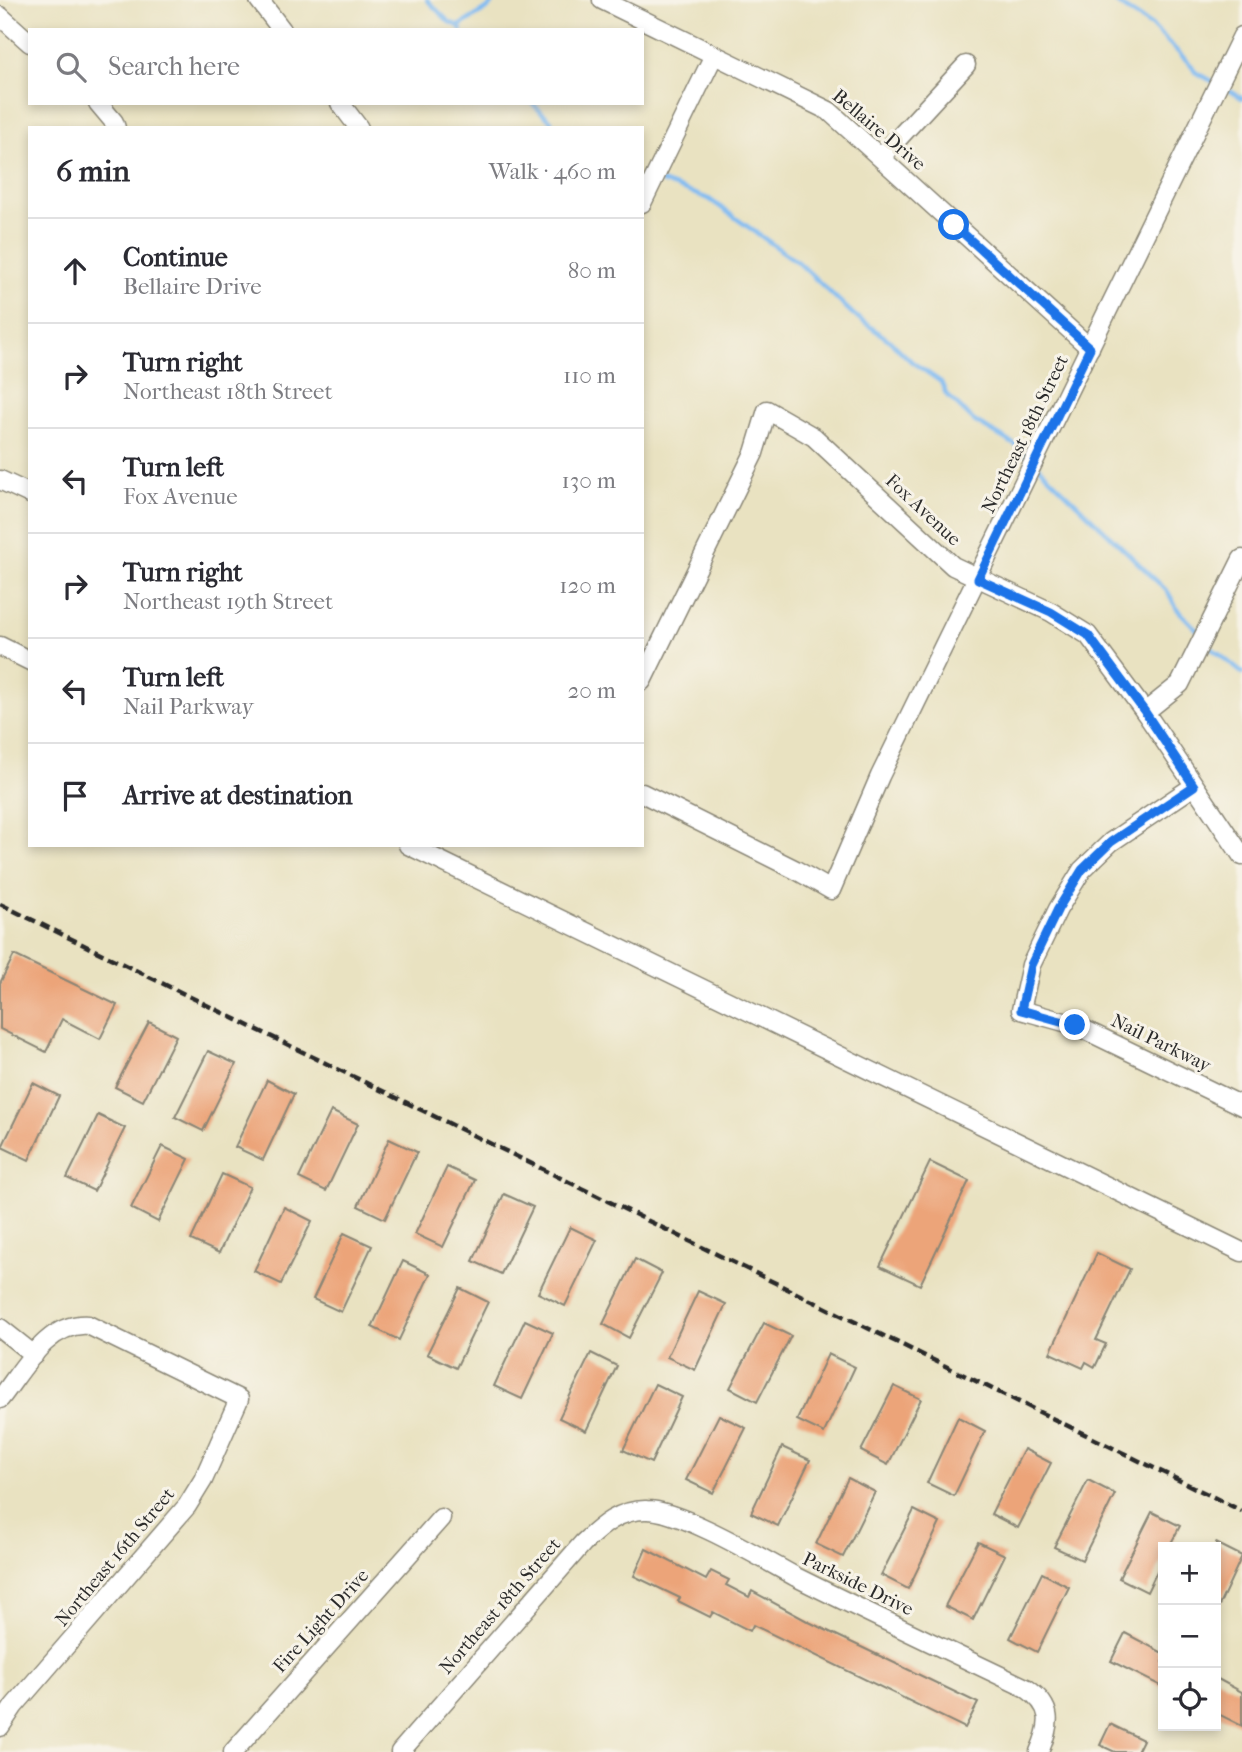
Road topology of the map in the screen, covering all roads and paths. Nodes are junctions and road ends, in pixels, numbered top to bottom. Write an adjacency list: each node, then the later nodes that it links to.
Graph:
1 (259, 0): 4 (street)
2 (602, 0): 7 (street, Bellaire Drive)
3 (0, 16): 6 (street)
4 (280, 28)
5 (1242, 36): 15 (street, Northeast 18th Street)
6 (28, 41)
7 (714, 55): 13 (street, Bellaire Drive); 14 (street)
8 (966, 65): 13 (street)
9 (100, 105): 11 (street)
10 (342, 105): 12 (street)
11 (115, 126)
12 (357, 126)
13 (881, 157): 15 (street, Bellaire Drive)
14 (644, 199)
15 (1090, 348): 19 (street, Northeast 18th Street)
16 (0, 480): 17 (street)
17 (28, 493)
18 (1242, 559): 23 (street)
19 (978, 579): 22 (street, Fox Avenue); 23 (street, Fox Avenue); 25 (street, Northeast 18th Street)
20 (0, 646): 21 (street)
21 (28, 660)
22 (644, 677)
23 (1145, 712): 24 (street, Fox Avenue)
24 (1194, 786): 27 (street, Fox Avenue); 28 (street, Nail Parkway)
25 (644, 794)
26 (412, 847): 29 (street)
27 (1242, 856)
28 (1242, 1106)
29 (1242, 1252)
30 (0, 1328): 31 (street)
31 (34, 1356): 32 (street); 35 (street, Northeast 16th Street)
32 (0, 1399)
33 (647, 1510): 37 (street, Northeast 18th Street); 38 (street, Parkside Drive)
34 (441, 1518): 36 (street, Fire Light Drive)
35 (0, 1727)
36 (233, 1752)
37 (400, 1752)
38 (1039, 1752)

